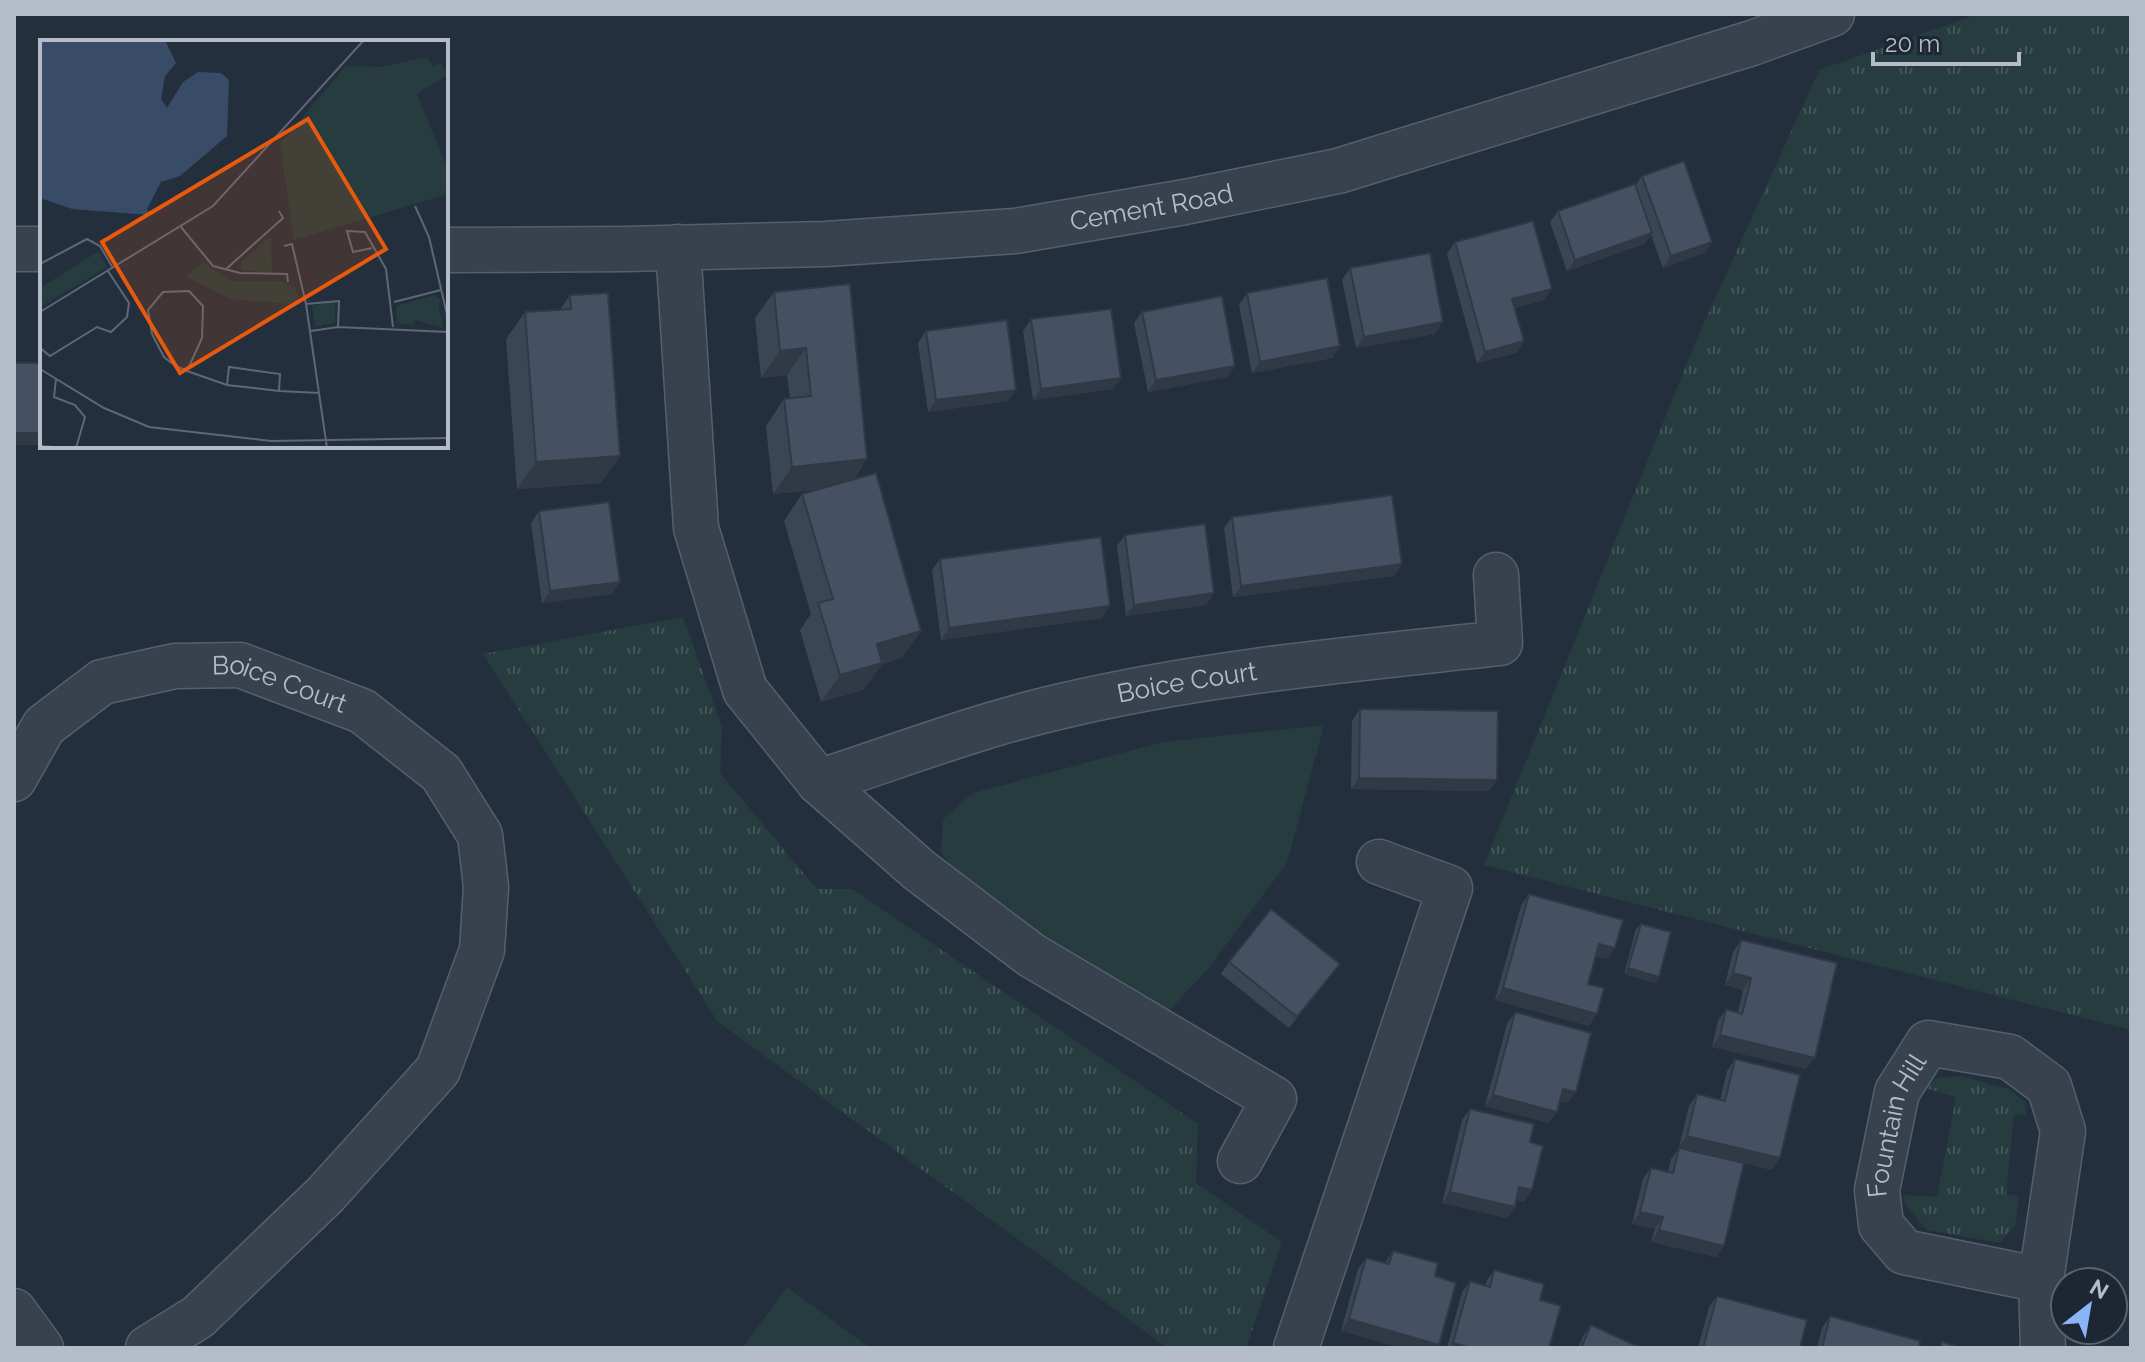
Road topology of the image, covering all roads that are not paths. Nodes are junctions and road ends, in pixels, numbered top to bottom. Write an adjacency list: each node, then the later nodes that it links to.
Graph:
1 (1832, 14): 2 (street, Cement Road)
2 (678, 247): 5 (street, Cement Road); 8 (street)
3 (14, 249): 4 (street)
4 (40, 249)
5 (448, 250)
6 (1496, 575): 8 (street, Boice Court)
7 (14, 779): 14 (street, Boice Court)
8 (819, 782): 10 (street)
9 (1379, 862): 15 (street)
10 (1240, 1161)
11 (2041, 1280): 11 (street, Fountain Hill); 16 (street, Fountain Hill)
12 (14, 1311): 13 (street)
13 (41, 1348)
14 (148, 1348)
15 (1296, 1348)
16 (2043, 1348)

